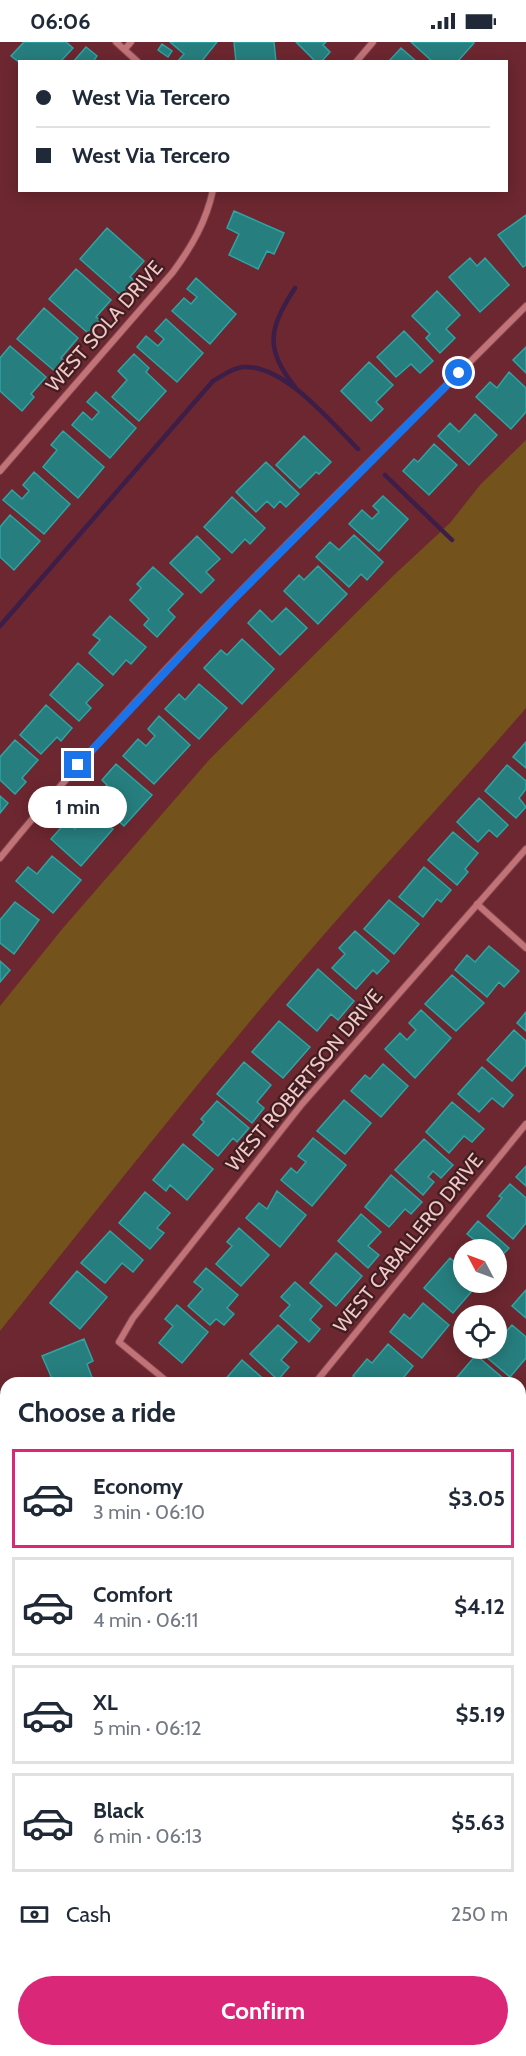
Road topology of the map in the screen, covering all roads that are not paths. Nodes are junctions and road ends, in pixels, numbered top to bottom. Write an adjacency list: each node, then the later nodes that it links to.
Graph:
1 (116, 42): 4 (street)
2 (131, 42): 4 (street)
3 (373, 42): 6 (street)
4 (125, 49): 5 (street)
5 (136, 60)
6 (358, 60)
7 (212, 192): 9 (street, WEST SOLA DRIVE)
8 (526, 306): 11 (street)
9 (0, 471)
10 (526, 849): 12 (street, WEST ROBERTSON DRIVE)
11 (0, 858)
12 (477, 904): 13 (street); 15 (street, WEST ROBERTSON DRIVE)
13 (526, 948)
14 (526, 1124): 16 (street, WEST CABALLERO DRIVE)
15 (162, 1377)
16 (320, 1377)
17 (0, 1665): 18 (street)
18 (0, 1758)

